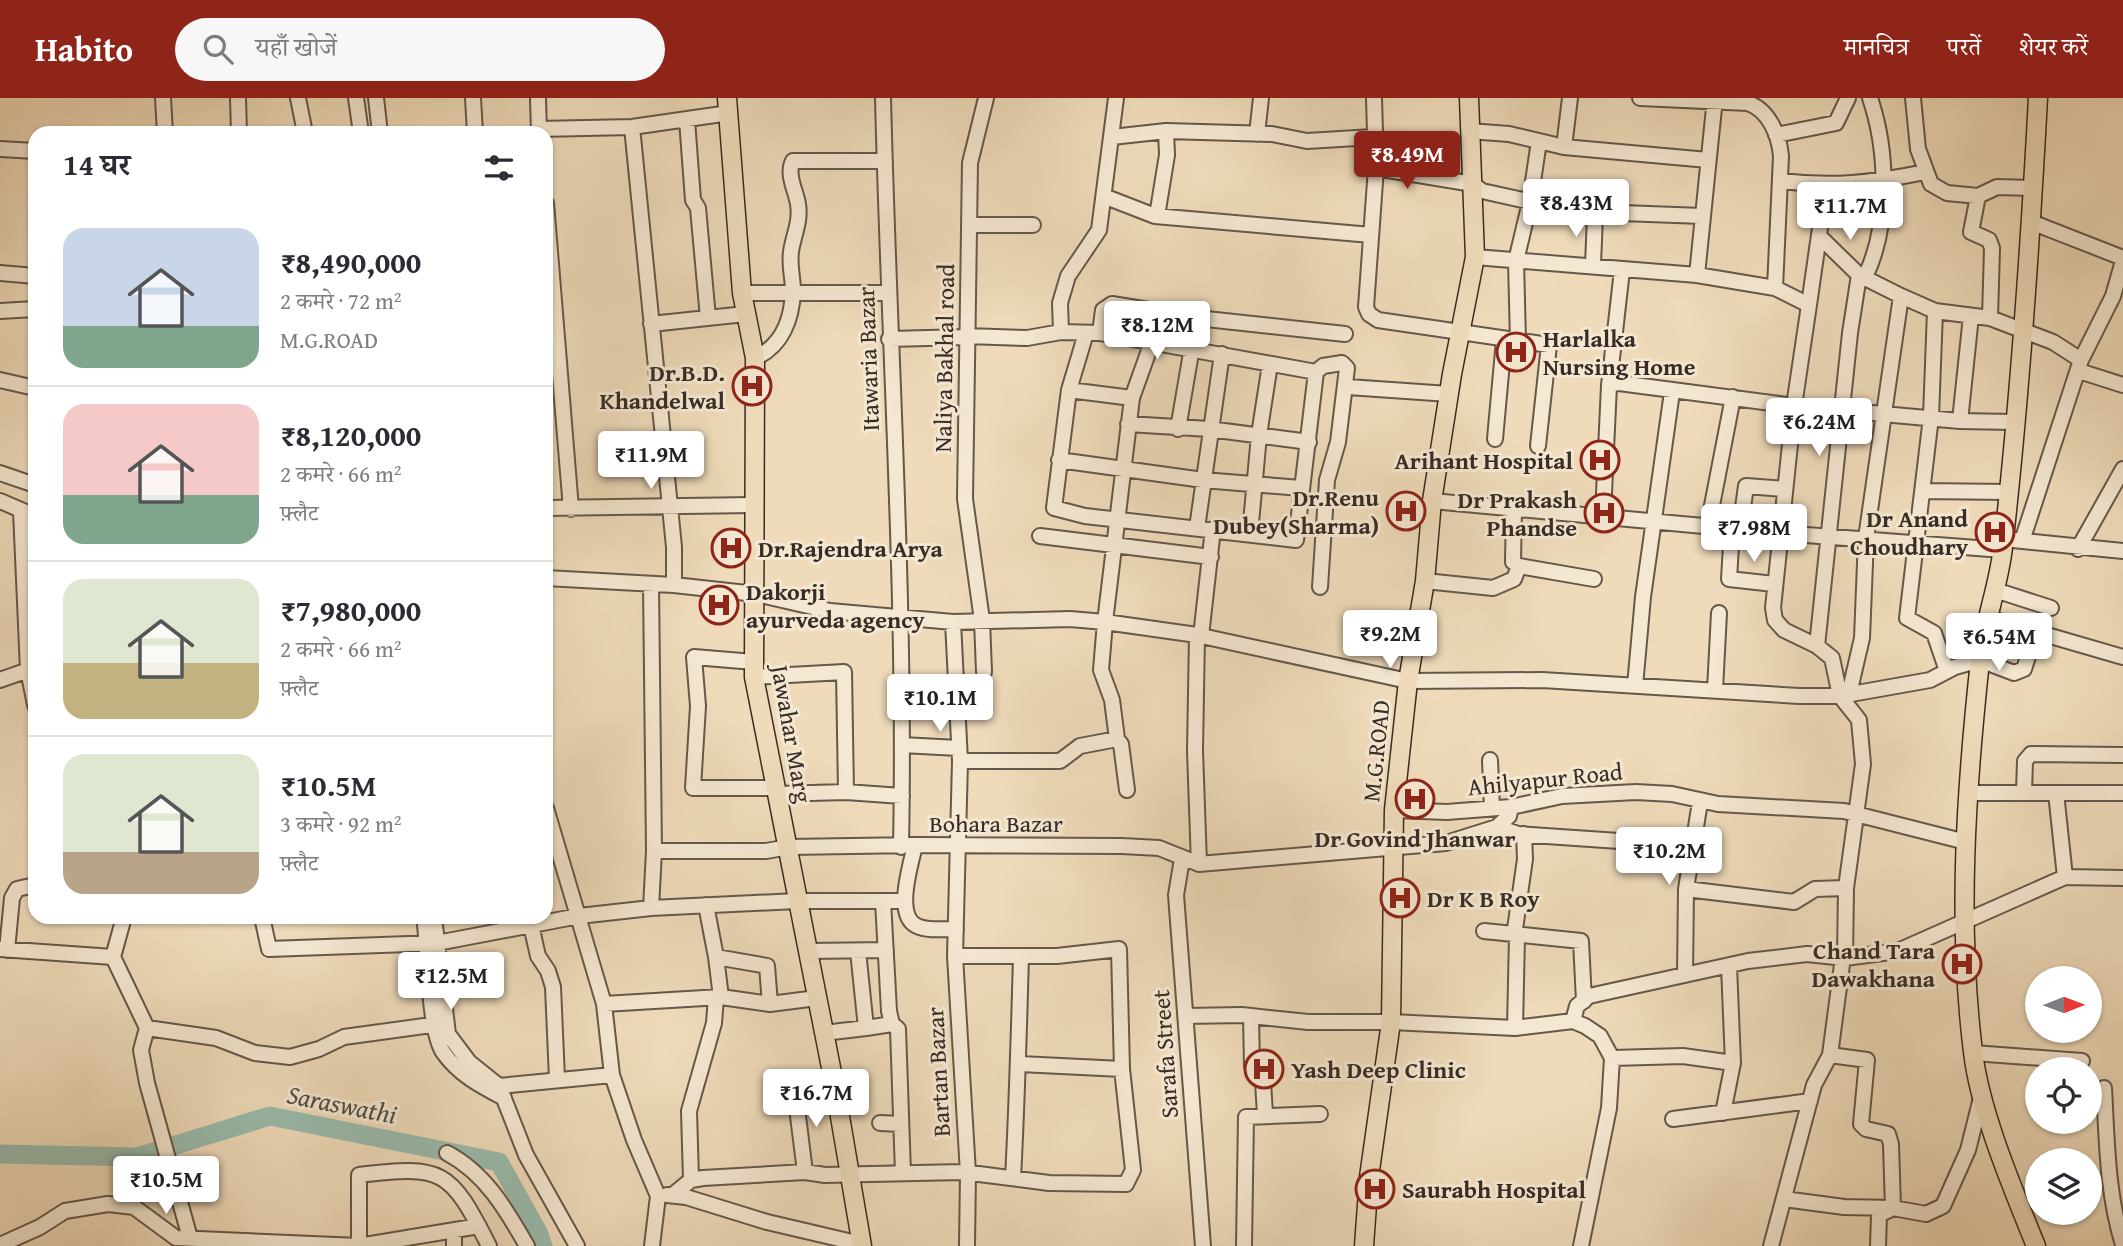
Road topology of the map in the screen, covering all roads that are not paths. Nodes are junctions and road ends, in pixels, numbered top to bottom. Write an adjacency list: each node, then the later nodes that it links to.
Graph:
1 (163, 98): 23 (street)
2 (238, 98): 24 (street)
3 (298, 98): 25 (street)
4 (356, 98): 26 (street)
5 (376, 98): 27 (street)
6 (473, 98): 28 (street)
7 (538, 98): 29 (street)
8 (883, 98): 43 (street, Itawaria Bazar)
9 (986, 98): 58 (street, Naliya Bakhal road)
10 (1116, 98): 36 (street)
11 (1261, 98): 34 (street)
12 (1374, 98): 37 (street)
13 (1469, 98): 33 (main road, M.G.ROAD)
14 (1570, 98): 39 (street)
15 (1640, 98): 20 (street)
16 (1848, 98): 35 (street)
17 (1870, 98): 47 (street)
18 (1913, 98): 45 (street)
19 (2038, 98): 50 (main road)
20 (1715, 100): 35 (street); 42 (street)
21 (728, 106): 22 (street); 74 (main road, Jawahar Marg)
22 (687, 120): 30 (street); 84 (street)
23 (165, 126)
24 (239, 126)
25 (303, 126)
26 (360, 126)
27 (379, 126)
28 (475, 126)
29 (539, 126)
30 (632, 127): 31 (street); 87 (street)
31 (553, 130)
32 (1166, 131): 34 (street); 36 (street); 54 (street)
33 (1469, 131): 38 (street); 48 (main road, M.G.ROAD)
34 (1257, 134): 37 (street)
35 (1776, 135): 46 (street)
36 (1112, 137): 52 (street)
37 (1373, 137): 44 (street)
38 (1539, 141): 39 (street); 53 (street)
39 (1564, 147): 42 (street)
40 (0, 149): 41 (street)
41 (28, 151)
42 (1708, 160): 56 (street)
43 (885, 161): 72 (street); 75 (street, Itawaria Bazar)
44 (1376, 168): 48 (street); 60 (street)
45 (1925, 172): 47 (street); 51 (street)
46 (1780, 181): 49 (street); 71 (street)
47 (1882, 181): 49 (street); 70 (street)
48 (1473, 184): 53 (street); 62 (main road, M.G.ROAD)
49 (1826, 186): 61 (street)
50 (2033, 188): 51 (street); 57 (main road)
51 (1978, 196): 86 (street)
52 (1106, 197): 54 (street); 90 (street)
53 (1530, 202): 55 (street); 64 (street)
54 (1157, 216): 60 (street)
55 (1595, 216): 56 (street); 65 (street)
56 (1702, 216): 69 (street)
57 (2031, 222): 63 (street); 89 (main road)
58 (969, 225): 59 (street); 93 (street, Naliya Bakhal road)
59 (1033, 225)
60 (1371, 235): 88 (street)
61 (1819, 236): 70 (street); 78 (street)
62 (1475, 257): 64 (street); 88 (main road, M.G.ROAD)
63 (2123, 259): 77 (street)
64 (1516, 261): 65 (street); 95 (street)
65 (1593, 265): 66 (street)
66 (1622, 270): 69 (street); 105 (street)
67 (0, 273): 68 (street)
68 (28, 275)
69 (1697, 275): 71 (street)
70 (1862, 276): 76 (street); 114 (street)
71 (1775, 288): 78 (street)
72 (793, 291): 74 (street); 75 (street); 99 (street)
73 (553, 292): 142 (street)
74 (742, 293): 82 (main road, Jawahar Marg)
75 (888, 293): 94 (street, Itawaria Bazar)
76 (1901, 296): 81 (street); 115 (street)
77 (2118, 297): 101 (street)
78 (1809, 306): 113 (street)
79 (28, 309): 80 (street)
80 (0, 311)
81 (1935, 311): 83 (street); 116 (street)
82 (745, 314): 84 (street); 99 (main road, Jawahar Marg)
83 (1971, 316): 86 (street); 117 (street)
84 (708, 318): 87 (street)
85 (1197, 318): 91 (street); 92 (street); 97 (street)
86 (1990, 318): 89 (street)
87 (652, 324): 141 (street)
88 (1462, 331): 95 (street); 110 (main road, M.G.ROAD)
89 (2024, 331): 101 (street); 118 (main road)
90 (1061, 332): 91 (street); 93 (street)
91 (1093, 333): 96 (street); 108 (street)
92 (1345, 334)
93 (967, 337): 94 (street); 177 (street, Naliya Bakhal road)
94 (889, 339): 175 (street, Itawaria Bazar)
95 (1511, 341): 123 (street); 125 (street)
96 (1152, 342): 97 (street); 112 (street)
97 (1191, 351): 98 (street); 120 (street)
98 (1222, 354): 100 (street); 121 (street)
99 (755, 358): 139 (main road, Jawahar Marg)
100 (1270, 364): 102 (street); 122 (street)
101 (2080, 365): 106 (street); 158 (street)
102 (1316, 372): 104 (street); 124 (street)
103 (0, 380): 107 (street)
104 (1346, 384): 110 (street); 170 (street)
105 (1609, 384): 109 (street); 145 (street)
106 (2123, 385)
107 (28, 386)
108 (1069, 390): 112 (street); 126 (street)
109 (1672, 392): 111 (street); 146 (street)
110 (1449, 394): 138 (main road, M.G.ROAD)
111 (1733, 397): 113 (street); 148 (street)
112 (1132, 398): 119 (street)
113 (1794, 406): 114 (street); 134 (street)
114 (1843, 408): 115 (street); 154 (street)
115 (1884, 413): 116 (street); 156 (street)
116 (1931, 417): 117 (street); 135 (street)
117 (1960, 421): 118 (street)
118 (2014, 422): 136 (main road)
119 (1128, 424): 120 (street); 127 (street)
120 (1178, 429): 121 (street)
121 (1209, 429): 122 (street); 130 (street)
122 (1259, 435): 124 (street); 131 (street)
123 (1495, 439)
124 (1309, 442): 133 (street)
125 (1538, 446)
126 (1059, 460): 127 (street); 147 (street)
127 (1123, 469): 130 (street); 147 (street)
128 (2123, 469): 160 (street)
129 (0, 473): 132 (street)
130 (1203, 480): 131 (street); 149 (street)
131 (1255, 482): 133 (street); 153 (street)
132 (28, 483)
133 (1301, 488): 153 (street)
134 (1784, 489): 151 (street); 152 (street)
135 (1923, 491): 136 (street); 157 (street)
136 (2009, 492): 158 (main road)
137 (0, 501): 144 (street)
138 (1432, 501): 143 (street); 166 (main road, M.G.ROAD)
139 (753, 505): 141 (street); 172 (main road, Jawahar Marg)
140 (553, 508): 142 (street)
141 (670, 508): 142 (street); 169 (street)
142 (570, 509)
143 (1514, 509): 145 (street); 163 (street)
144 (28, 514)
145 (1603, 515): 146 (street)
146 (1654, 519): 148 (street); 191 (street)
147 (1118, 520): 149 (street); 159 (street)
148 (1708, 526): 151 (street)
149 (1197, 528): 150 (street)
150 (1213, 529): 153 (street); 162 (street)
151 (1736, 529): 152 (street); 168 (street)
152 (1780, 533): 154 (street); 168 (street)
153 (1250, 534)
154 (1827, 534): 156 (street); 182 (street)
155 (1040, 536): 159 (street)
156 (1866, 538): 157 (street); 193 (street)
157 (1918, 542): 158 (street); 187 (street)
158 (2010, 543): 160 (street); 171 (main road)
159 (1111, 546): 162 (street); 179 (street)
160 (2078, 548): 161 (street)
161 (2123, 551)
162 (1211, 557): 181 (street)
163 (1519, 566): 165 (street); 166 (street)
164 (553, 578): 167 (street)
165 (1594, 579)
166 (1425, 581): 190 (main road, M.G.ROAD)
167 (651, 584): 169 (street); 221 (street)
168 (1774, 584): 182 (street)
169 (674, 585): 172 (street)
170 (1320, 587)
171 (1995, 590): 173 (street); 176 (main road)
172 (756, 594): 175 (street); 185 (main road, Jawahar Marg)
173 (2051, 608)
174 (1719, 613): 192 (street)
175 (902, 617): 178 (street); 195 (street, Itawaria Bazar)
176 (1988, 618): 180 (street); 184 (main road)
177 (982, 620): 178 (street); 179 (street); 188 (street, Naliya Bakhal road)
178 (953, 622): 196 (street, Bartan Bazar)
179 (1105, 622): 181 (street); 194 (street)
180 (2036, 632): 183 (street); 184 (street)
181 (1199, 636): 190 (street); 223 (street)
182 (1817, 646): 193 (street)
183 (2123, 657)
184 (1980, 660): 187 (street); 202 (main road)
185 (754, 669): 200 (main road, Jawahar Marg); 200 (street); 201 (street)
186 (28, 670): 189 (street)
187 (1947, 670): 193 (street)
188 (984, 672)
189 (0, 680)
190 (1408, 681): 191 (street); 210 (main road, M.G.ROAD)
191 (1635, 686): 192 (street)
192 (1714, 690): 193 (street)
193 (1844, 695): 211 (street)
194 (1117, 739): 196 (street); 199 (street)
195 (902, 745): 196 (street); 206 (street, Itawaria Bazar)
196 (959, 755): 216 (street, Bartan Bazar)
197 (2122, 755): 203 (street)
198 (1490, 760): 209 (street)
199 (1127, 790)
200 (776, 791): 201 (street); 220 (main road, Jawahar Marg)
201 (846, 792): 206 (street)
202 (1969, 793): 203 (street); 215 (main road)
203 (2024, 793): 204 (street)
204 (2056, 793): 205 (street); 224 (street)
205 (2123, 793)
206 (902, 796): 217 (street, Itawaria Bazar)
207 (1700, 802): 208 (street, Ahilyapur Road); 211 (street, Ahilyapur Road); 219 (street)
208 (1511, 807): 209 (street, Ahilyapur Road); 212 (street)
209 (1492, 808): 210 (street, Ahilyapur Road)
210 (1394, 810): 218 (main road, M.G.ROAD)
211 (1856, 816): 215 (street, Ahilyapur Road); 227 (street)
212 (1497, 827): 214 (street); 218 (street)
213 (553, 831): 234 (street)
214 (1524, 834): 219 (street); 247 (street)
215 (1966, 842): 236 (main road)
216 (956, 845): 217 (street, Bohara Bazar); 222 (street, Bohara Bazar); 244 (street, Bartan Bazar)
217 (908, 846): 220 (street, Bohara Bazar); 231 (street, Itawaria Bazar)
218 (1394, 846): 223 (street); 268 (main road, M.G.ROAD)
219 (1692, 846): 228 (street)
220 (789, 847): 221 (street, Bohara Bazar); 229 (main road, Jawahar Marg)
221 (654, 851): 233 (street)
222 (1182, 859): 223 (street, Bohara Bazar); 265 (street, Sarafa Street)
223 (1199, 864)
224 (2064, 877): 225 (street); 236 (street)
225 (2123, 878)
226 (28, 887): 249 (street)
227 (1846, 888): 228 (street); 257 (street)
228 (1686, 889): 259 (street)
229 (797, 901): 230 (street); 232 (street); 251 (main road, Jawahar Marg)
230 (883, 901): 231 (street); 250 (street)
231 (904, 901): 244 (street)
232 (706, 905): 233 (street); 255 (street)
233 (651, 908): 234 (street)
234 (579, 916): 235 (street); 263 (street)
235 (553, 921)
236 (1963, 923): 257 (street); 275 (main road)
237 (122, 924): 254 (street)
238 (264, 924): 248 (street)
239 (426, 924): 248 (street)
240 (434, 924): 248 (street)
241 (500, 924): 246 (street)
242 (536, 924): 243 (street)
243 (531, 925): 246 (street); 283 (street)
244 (956, 929): 256 (street, Bartan Bazar)
245 (1484, 931): 247 (street)
246 (503, 933): 248 (street)
247 (1516, 936): 262 (street); 273 (street)
248 (433, 943): 270 (street)
249 (4, 949): 254 (street)
250 (886, 950): 252 (street); 269 (street)
251 (809, 951): 252 (street); 261 (main road, Jawahar Marg)
252 (858, 951): 272 (street)
253 (1021, 956): 256 (street); 280 (street); 281 (street)
254 (113, 957): 271 (street)
255 (716, 957): 260 (street); 264 (street)
256 (955, 957): 298 (street, Bartan Bazar)
257 (1844, 958): 258 (street); 276 (street)
258 (1729, 966): 259 (street); 279 (street)
259 (1685, 975): 262 (street)
260 (718, 997): 263 (street); 264 (street); 301 (street)
261 (817, 998): 264 (street); 274 (main road, Jawahar Marg)
262 (1584, 1001): 267 (street)
263 (604, 1004): 282 (street)
264 (770, 1004)
265 (1186, 1016): 266 (street); 319 (street, Sarafa Street)
266 (1251, 1016): 268 (street); 290 (street)
267 (1573, 1021): 273 (street); 278 (street)
268 (1391, 1022): 273 (street); 321 (main road, M.G.ROAD)
269 (891, 1024): 272 (street); 294 (street)
270 (441, 1025): 271 (street); 285 (street)
271 (147, 1028): 308 (street)
272 (866, 1028): 274 (street)
273 (1515, 1028)
274 (824, 1033): 286 (main road, Jawahar Marg)
275 (1973, 1054): 277 (street); 287 (main road)
276 (1830, 1055): 288 (street); 305 (street)
277 (2025, 1057)
278 (1612, 1058): 279 (street); 322 (street)
279 (1733, 1063): 289 (street)
280 (1020, 1064): 281 (street); 300 (street)
281 (1122, 1069): 300 (street)
282 (612, 1075): 283 (street); 303 (street)
283 (557, 1079): 285 (street)
284 (2104, 1088): 311 (street)
285 (501, 1092): 316 (street)
286 (836, 1093): 296 (street); 299 (main road, Jawahar Marg)
287 (1982, 1093): 305 (street); 325 (main road)
288 (1810, 1101): 289 (street); 304 (street)
289 (1723, 1113): 292 (street)
290 (1265, 1114): 291 (street); 320 (street)
291 (1320, 1114)
292 (1673, 1119)
293 (880, 1123): 294 (street)
294 (901, 1124): 297 (street)
295 (447, 1153): 315 (street)
296 (805, 1172): 299 (street); 301 (street)
297 (903, 1173): 298 (street); 299 (street)
298 (968, 1173): 300 (street); 318 (street, Bartan Bazar)
299 (851, 1174): 310 (main road, Jawahar Marg)
300 (1013, 1178)
301 (691, 1180): 302 (street)
302 (674, 1194): 303 (street); 310 (street)
303 (658, 1196): 317 (street)
304 (1784, 1199): 305 (street); 323 (street)
305 (1893, 1208): 324 (street)
306 (479, 1226): 307 (street); 312 (street); 314 (street)
307 (454, 1230): 312 (street); 313 (street)
308 (178, 1241): 309 (street); 312 (street)
309 (0, 1245)
310 (862, 1245)
311 (2123, 1245)
312 (359, 1246)
313 (454, 1246)
314 (489, 1246)
315 (527, 1246)
316 (577, 1246)
317 (652, 1246)
318 (967, 1246)
319 (1203, 1246)
320 (1244, 1246)
321 (1364, 1246)
322 (1581, 1246)
323 (1771, 1246)
324 (1878, 1246)
325 (2036, 1246)

